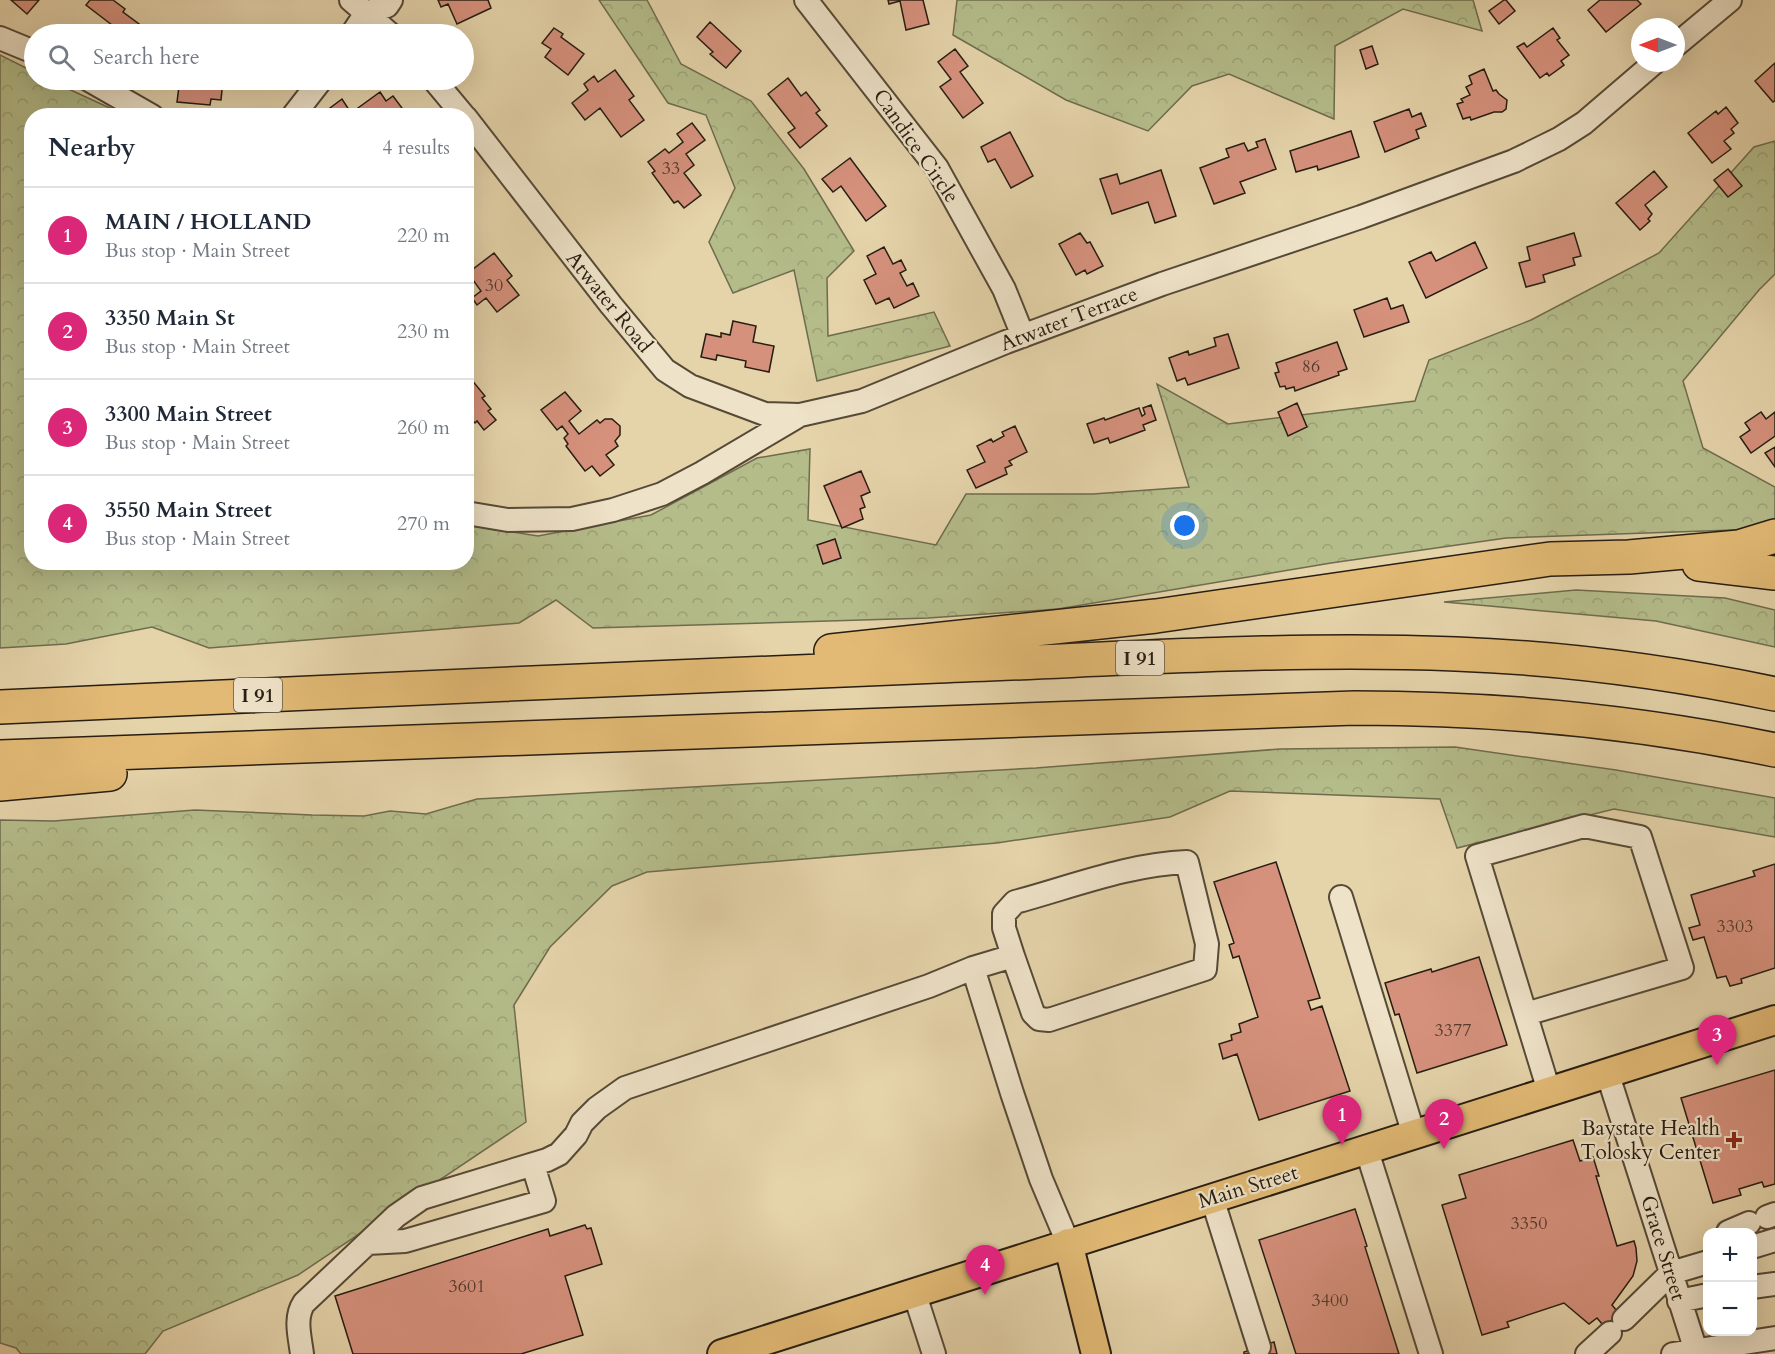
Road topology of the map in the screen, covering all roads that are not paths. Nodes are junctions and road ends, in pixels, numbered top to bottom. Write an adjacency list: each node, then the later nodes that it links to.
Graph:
1 (391, 0): 4 (street)
2 (806, 0): 18 (street, Candice Circle)
3 (1730, 0): 8 (street)
4 (359, 7): 5 (street); 6 (street)
5 (355, 24)
6 (379, 24)
7 (0, 38): 9 (street)
8 (1685, 38)
9 (24, 48)
10 (1644, 72): 18 (street, Atwater Terrace)
11 (106, 90): 14 (street)
12 (313, 90): 15 (street)
13 (442, 90): 16 (street, Atwater Road)
14 (138, 108)
15 (299, 108)
16 (457, 108)
17 (474, 129): 19 (street, Atwater Road)
18 (1023, 336): 19 (street, Atwater Terrace)
19 (800, 415): 20 (street, Atwater Terrace)
20 (474, 514)
21 (1775, 536): 22 (highway)
22 (1629, 557): 23 (highway); 24 (highway)
23 (1775, 573)
24 (515, 684): 25 (highway, I 91); 26 (highway, I 91)
25 (1769, 692)
26 (0, 707)
27 (509, 740): 28 (highway); 29 (highway); 30 (highway)
28 (1775, 750)
29 (0, 757)
30 (0, 784)
31 (1341, 897): 38 (street)
32 (1013, 956): 32 (street); 33 (street)
33 (973, 968): 40 (street); 46 (street)
34 (1526, 1014): 34 (street); 37 (street)
35 (1775, 1020): 36 (main road, Main Street)
36 (1607, 1072): 37 (main road, Main Street); 49 (street, Grace Street)
37 (1549, 1091): 38 (main road, Main Street)
38 (1414, 1135): 39 (main road, Main Street)
39 (1367, 1151): 41 (main road, Main Street); 62 (street)
40 (533, 1164): 45 (street); 45 (street)
41 (1212, 1198): 46 (main road, Main Street); 56 (street)
42 (1764, 1218): 43 (street)
43 (1740, 1228)
44 (1775, 1240): 47 (street)
45 (368, 1243): 59 (street)
46 (1068, 1244): 52 (main road, Main Street); 61 (main road)
47 (1757, 1245)
48 (1703, 1263): 49 (street)
49 (1671, 1273): 54 (street, Grace Street); 63 (street)
50 (1775, 1284): 51 (street)
51 (1757, 1286)
52 (914, 1292): 57 (main road, Main Street); 60 (street)
53 (1703, 1296): 54 (street)
54 (1679, 1301): 58 (street, Grace Street)
55 (1775, 1338): 58 (street)
56 (1259, 1347)
57 (736, 1352)
58 (1696, 1352): 64 (street)
59 (302, 1354)
60 (934, 1354)
61 (1096, 1354)
62 (1431, 1354)
63 (1587, 1354)
64 (1673, 1354)

